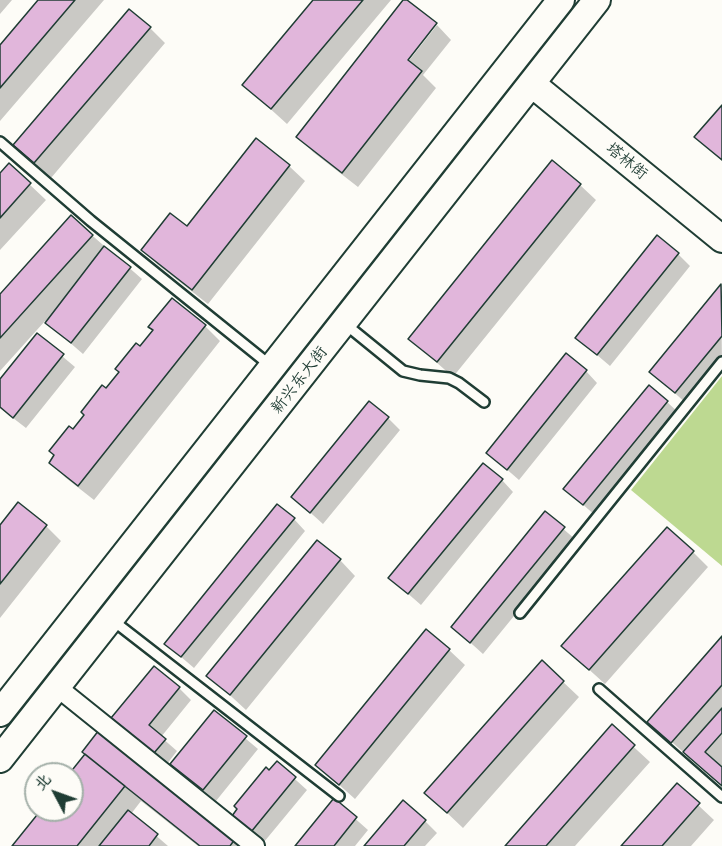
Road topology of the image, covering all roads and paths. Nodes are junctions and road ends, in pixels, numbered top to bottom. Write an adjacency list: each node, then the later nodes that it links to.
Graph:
1 (561, 0): 8 (main road, 新兴东大街)
2 (597, 0): 3 (main road, 新兴东大街)
3 (532, 84): 5 (main road, 塔林街); 6 (main road, 新兴东大街)
4 (0, 142): 8 (lane)
5 (722, 239)
6 (344, 322): 9 (lane); 11 (main road, 新兴东大街)
7 (722, 362): 10 (lane)
8 (273, 367): 14 (main road, 新兴东大街)
9 (484, 402)
10 (520, 613)
11 (111, 619): 12 (main road, 新兴东大街); 16 (lane)
12 (57, 687): 15 (main road, 新兴东大街); 18 (street)
13 (599, 689): 17 (lane)
14 (0, 713)
15 (0, 759)
16 (339, 796)
17 (722, 797)
18 (255, 846)

